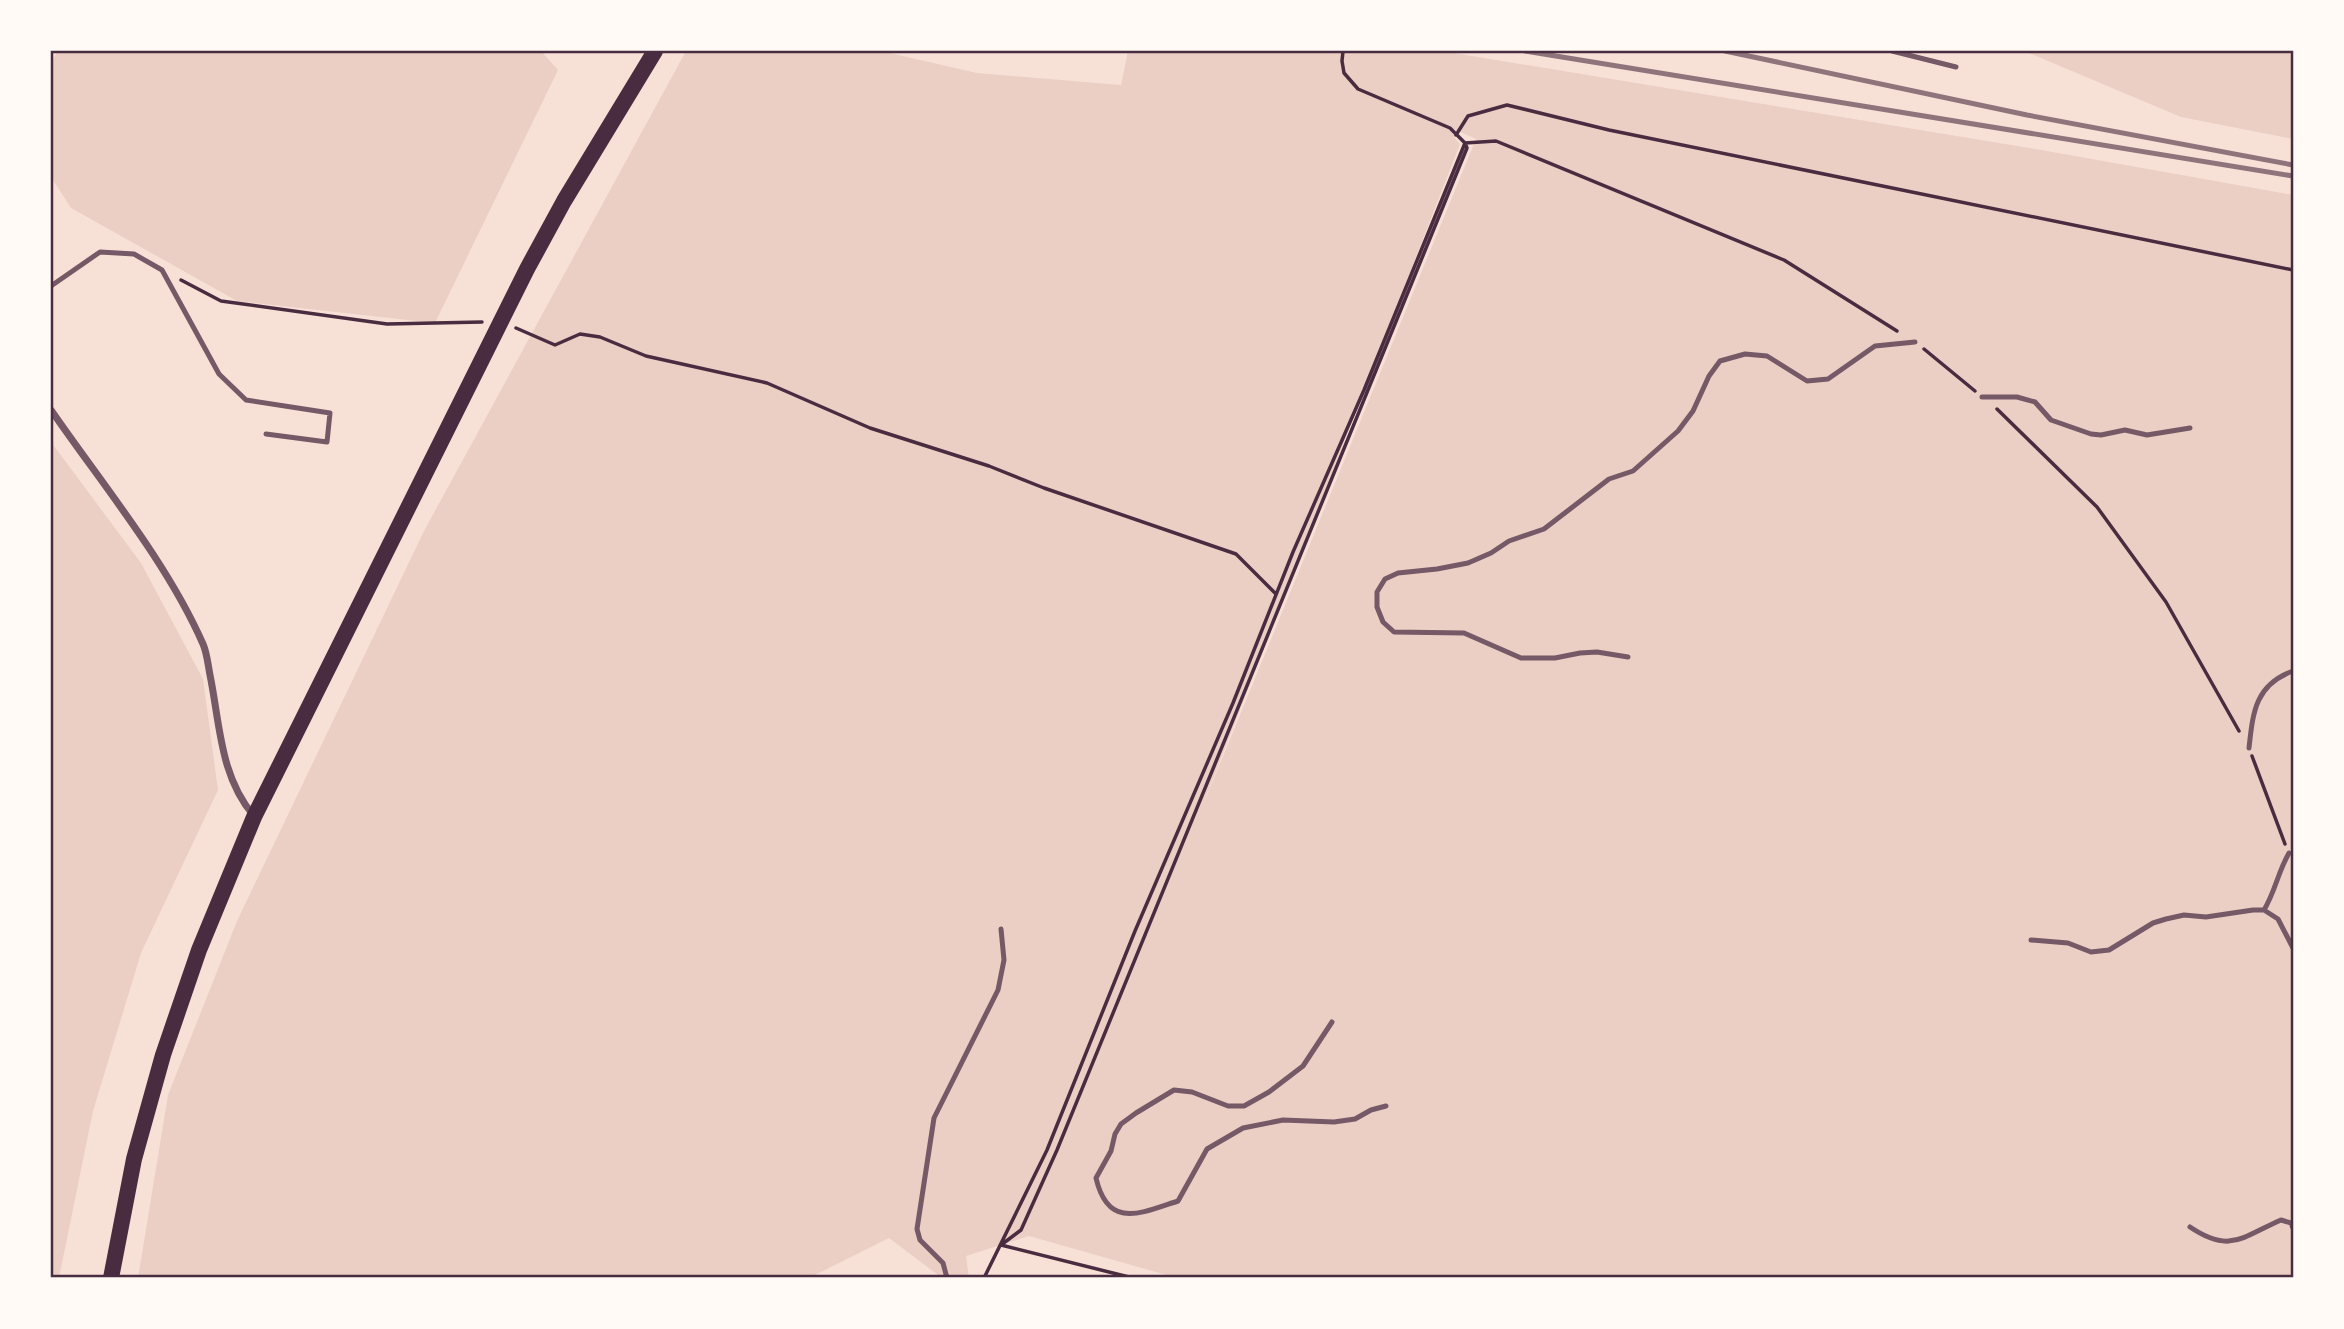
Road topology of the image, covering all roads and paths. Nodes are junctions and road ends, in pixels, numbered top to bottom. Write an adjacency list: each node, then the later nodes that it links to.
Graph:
1 (655, 51): 10 (main road)
2 (1343, 51): 5 (path)
3 (1892, 51): 4 (lane)
4 (1956, 67)
5 (1456, 135): 6 (path); 8 (path)
6 (1465, 143): 11 (path); 16 (path); 30 (path)
7 (162, 270): 9 (lane); 10 (path); 15 (lane)
8 (2293, 270)
9 (51, 286)
10 (502, 322): 16 (path); 20 (main road)
11 (1914, 342): 12 (path); 17 (lane)
12 (1982, 397): 14 (lane); 19 (path)
13 (51, 411): 20 (street)
14 (2190, 428)
15 (266, 435)
16 (1276, 594): 30 (path)
17 (1628, 657)
18 (2293, 671): 19 (lane)
19 (2249, 748): 21 (path)
20 (254, 817): 31 (main road)
21 (2289, 853): 22 (lane)
22 (2264, 910): 24 (lane); 25 (lane)
23 (1001, 929): 32 (lane)
24 (2031, 940)
25 (2293, 948)
26 (1332, 1021): 27 (lane)
27 (1386, 1106)
28 (2190, 1227): 29 (lane)
29 (2293, 1228)
30 (1001, 1245): 33 (path); 34 (path)
31 (111, 1278)
32 (947, 1278)
33 (984, 1278)
34 (1133, 1278)

